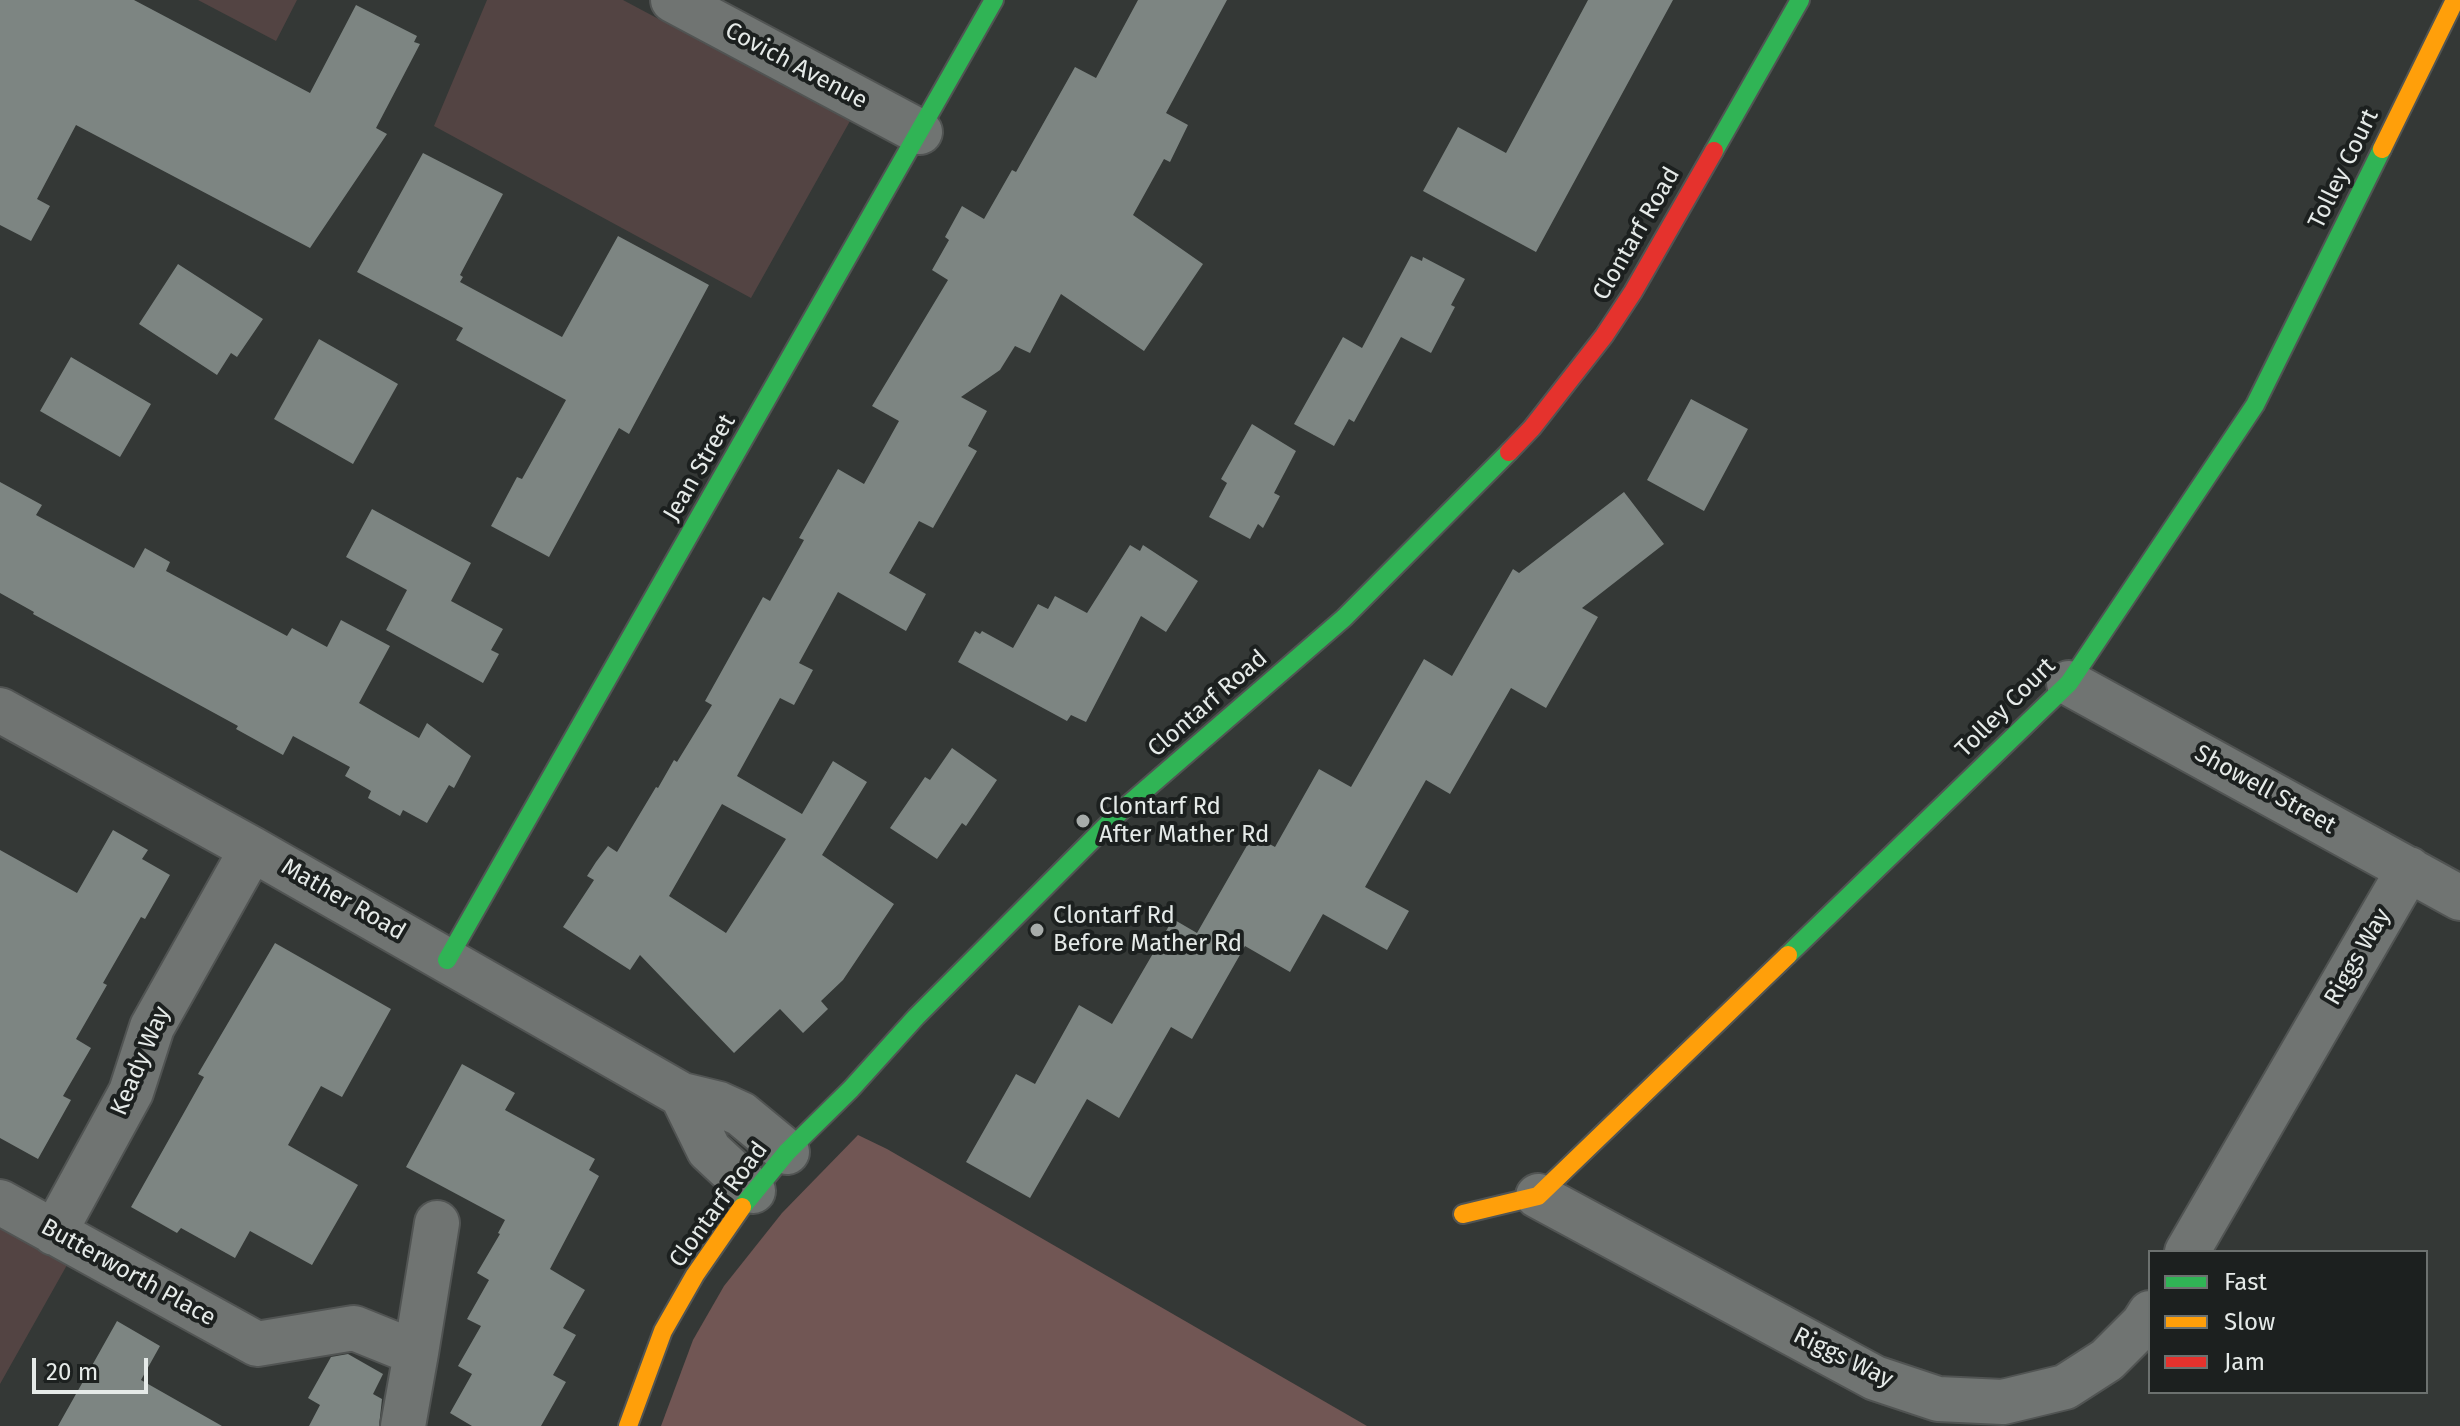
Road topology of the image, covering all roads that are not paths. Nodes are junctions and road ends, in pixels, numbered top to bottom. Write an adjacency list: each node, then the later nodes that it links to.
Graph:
1 (673, 0): 5 (street, Covich Avenue)
2 (994, 0): 5 (street, Jean Street)
3 (1800, 0): 13 (street, Clontarf Road)
4 (2455, 0): 6 (street, Tolley Court)
5 (920, 132): 11 (street, Jean Street)
6 (2069, 683): 9 (street, Showell Street); 15 (street, Tolley Court)
7 (0, 710): 8 (street, Mather Road)
8 (252, 849): 11 (street, Mather Road); 19 (street, Keady Way)
9 (2409, 869): 10 (street, Showell Street); 20 (street, Riggs Way)
10 (2460, 898)
11 (447, 960): 12 (street, Mather Road)
12 (682, 1095): 13 (street, Mather Road); 14 (street)
13 (787, 1152): 14 (street, Clontarf Road)
14 (753, 1191): 24 (street, Clontarf Road)
15 (1538, 1196): 17 (street); 21 (street, Riggs Way)
16 (0, 1202): 19 (street, Butterworth Place)
17 (1463, 1214)
18 (437, 1223): 22 (street)
19 (54, 1233): 22 (street, Butterworth Place)
20 (2188, 1250)
21 (2148, 1316)
22 (416, 1353): 23 (street)
23 (403, 1426)
24 (628, 1426)

